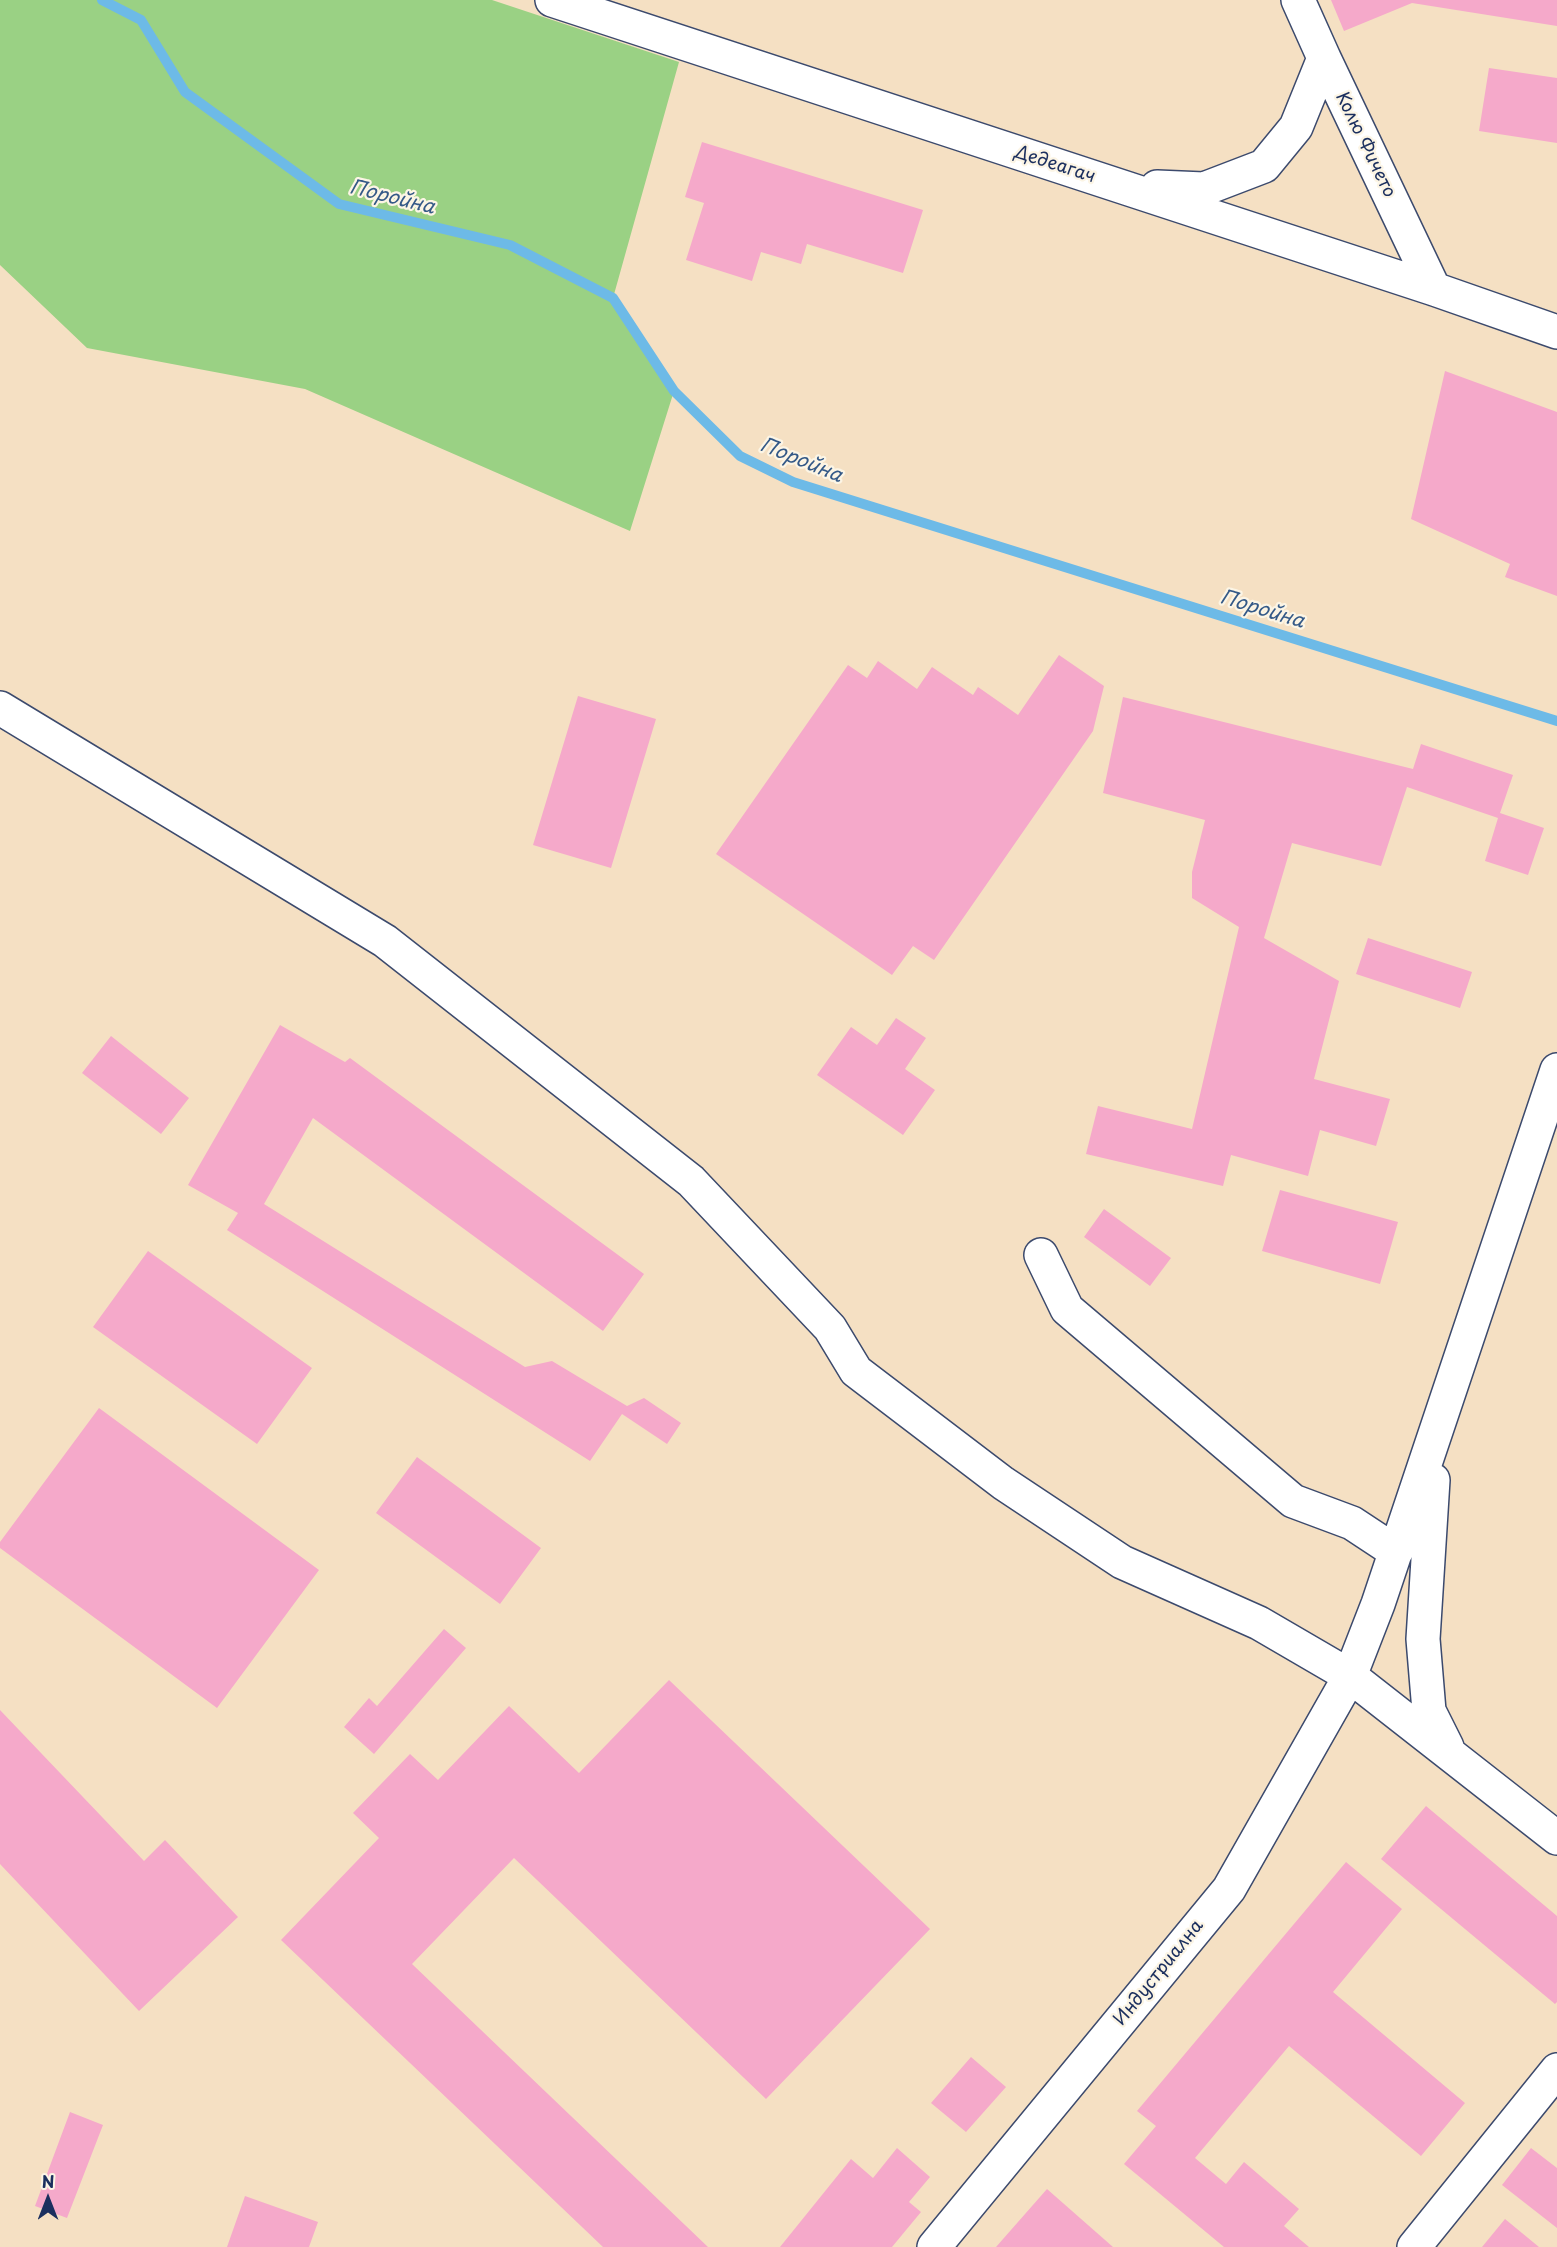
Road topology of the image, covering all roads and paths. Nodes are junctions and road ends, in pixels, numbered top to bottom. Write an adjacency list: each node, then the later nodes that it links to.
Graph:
1 (552, 0): 4 (street, Дедеагач)
2 (1298, 0): 3 (street, Колю Фичето)
3 (1324, 58): 4 (street); 5 (street, Колю Фичето)
4 (1122, 187): 5 (street, Дедеагач)
5 (1434, 289): 6 (street, Дедеагач)
6 (1557, 332)
7 (0, 708): 12 (street)
8 (1557, 1070): 10 (street)
9 (1041, 1255): 11 (street)
10 (1436, 1433): 11 (street, Индустриална); 13 (street)
11 (1396, 1552): 12 (street, Индустриална)
12 (1350, 1676): 13 (street); 16 (street, Индустриална)
13 (1450, 1754): 14 (street)
14 (1557, 1839)
15 (1557, 2070): 17 (street)
16 (934, 2247)
17 (1414, 2247)

